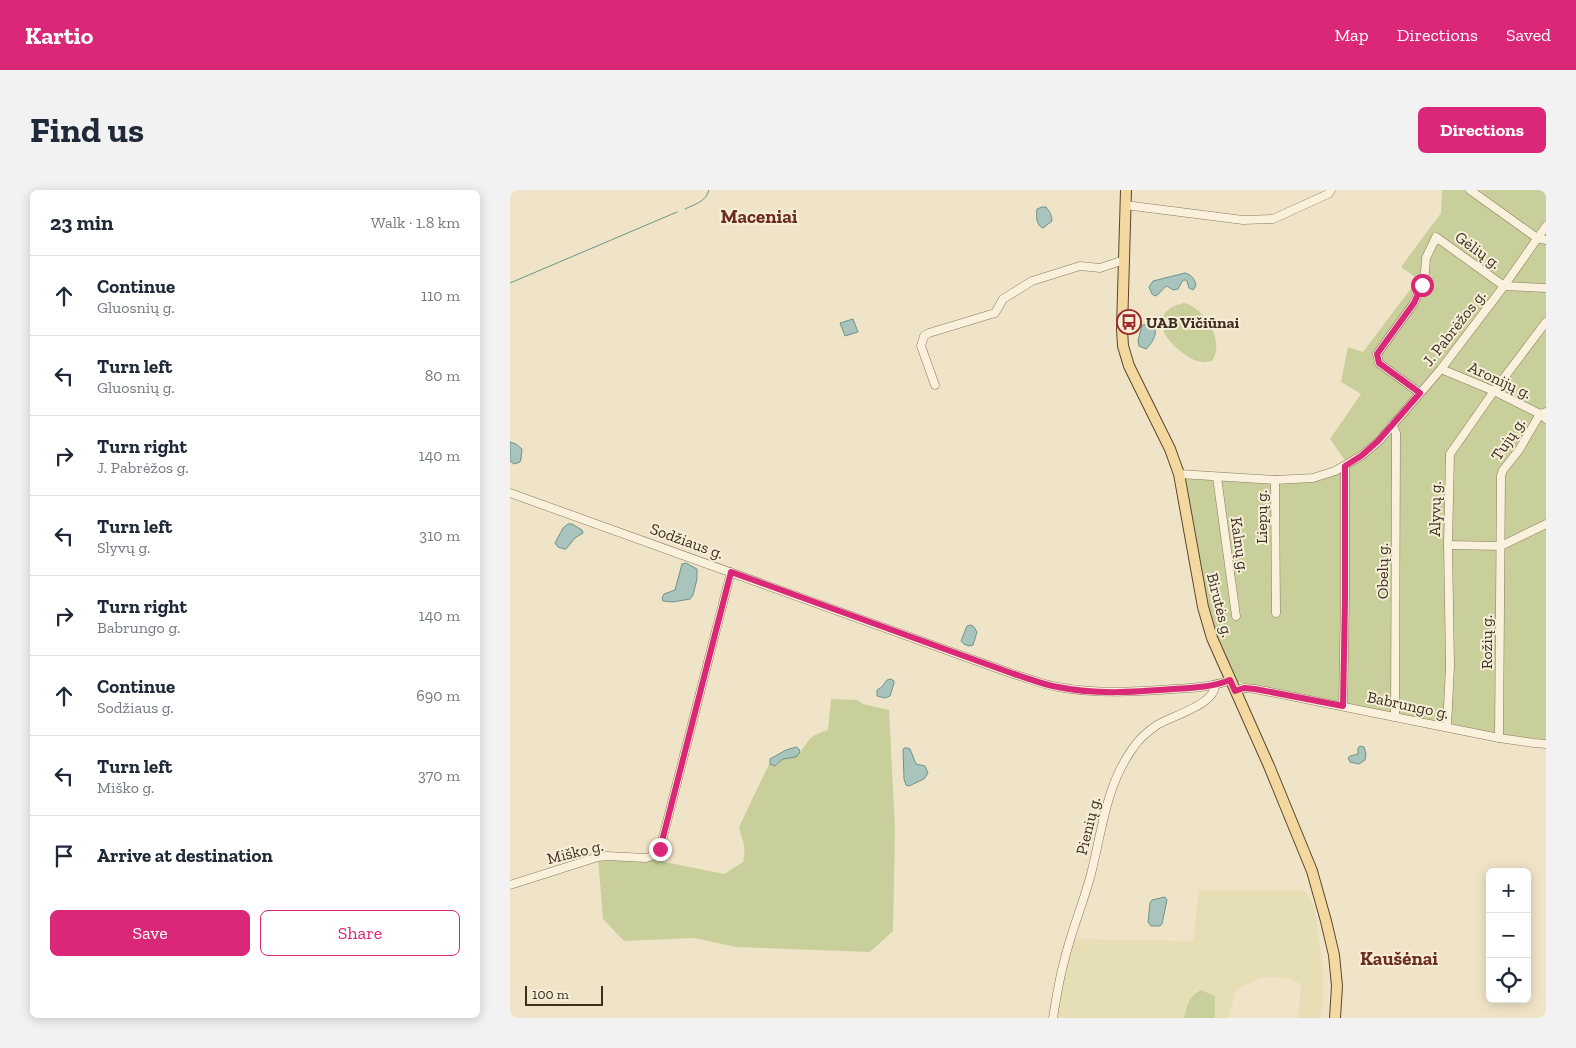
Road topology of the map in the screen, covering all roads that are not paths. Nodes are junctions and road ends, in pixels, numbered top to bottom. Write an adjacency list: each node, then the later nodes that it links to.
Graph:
1 (1126, 190): 4 (main road, Birutės g.)
2 (1331, 190): 4 (street)
3 (1470, 190): 6 (street)
4 (1125, 205): 8 (main road, Birutės g.)
5 (1546, 226): 6 (street, J. Pabrėžos g.)
6 (1537, 238): 7 (street); 9 (street, J. Pabrėžos g.)
7 (1546, 240)
8 (1124, 260): 13 (street); 19 (main road, Birutės g.)
9 (1504, 286): 10 (street); 12 (street, J. Pabrėžos g.); 15 (street, Gėlių g.)
10 (1546, 288)
11 (1546, 322): 14 (street, Alyvų g.)
12 (1441, 369): 14 (street, Aronijų g.); 15 (street, J. Pabrėžos g.)
13 (935, 385)
14 (1494, 391): 16 (street, Aronijų g.); 24 (street, Alyvų g.)
15 (1420, 393): 17 (street, J. Pabrėžos g.)
16 (1544, 415): 25 (street, Tujų g.)
17 (1392, 425): 18 (street, J. Pabrėžos g.); 33 (street, Obelų g.)
18 (1345, 466): 21 (street, J. Pabrėžos g.); 32 (street)
19 (1179, 474): 20 (street, J. Pabrėžos g.); 29 (main road, Birutės g.)
20 (1217, 477): 21 (street, J. Pabrėžos g.); 28 (street, Kalnų g.)
21 (1275, 480): 27 (street, Liepų g.)
22 (510, 493): 26 (street, Sodžiaus g.)
23 (1546, 524): 25 (street)
24 (1448, 545): 25 (street); 34 (street, Alyvų g.)
25 (1500, 546): 35 (street, Rožių g.)
26 (731, 572): 30 (street, Sodžiaus g.); 37 (street, Miško g.)
27 (1276, 613)
28 (1236, 616)
29 (1230, 680): 30 (street, Sodžiaus g.); 31 (main road, Birutės g.)
30 (1215, 685): 38 (street, Pienių g.)
31 (1235, 691): 32 (street, Babrungo g.); 39 (main road, Birutės g.)
32 (1343, 706): 33 (street, Babrungo g.)
33 (1396, 717): 34 (street, Babrungo g.)
34 (1447, 728): 35 (street, Babrungo g.)
35 (1499, 738): 36 (street, Babrungo g.)
36 (1546, 744)
37 (510, 885)
38 (1053, 1018)
39 (1335, 1018)

